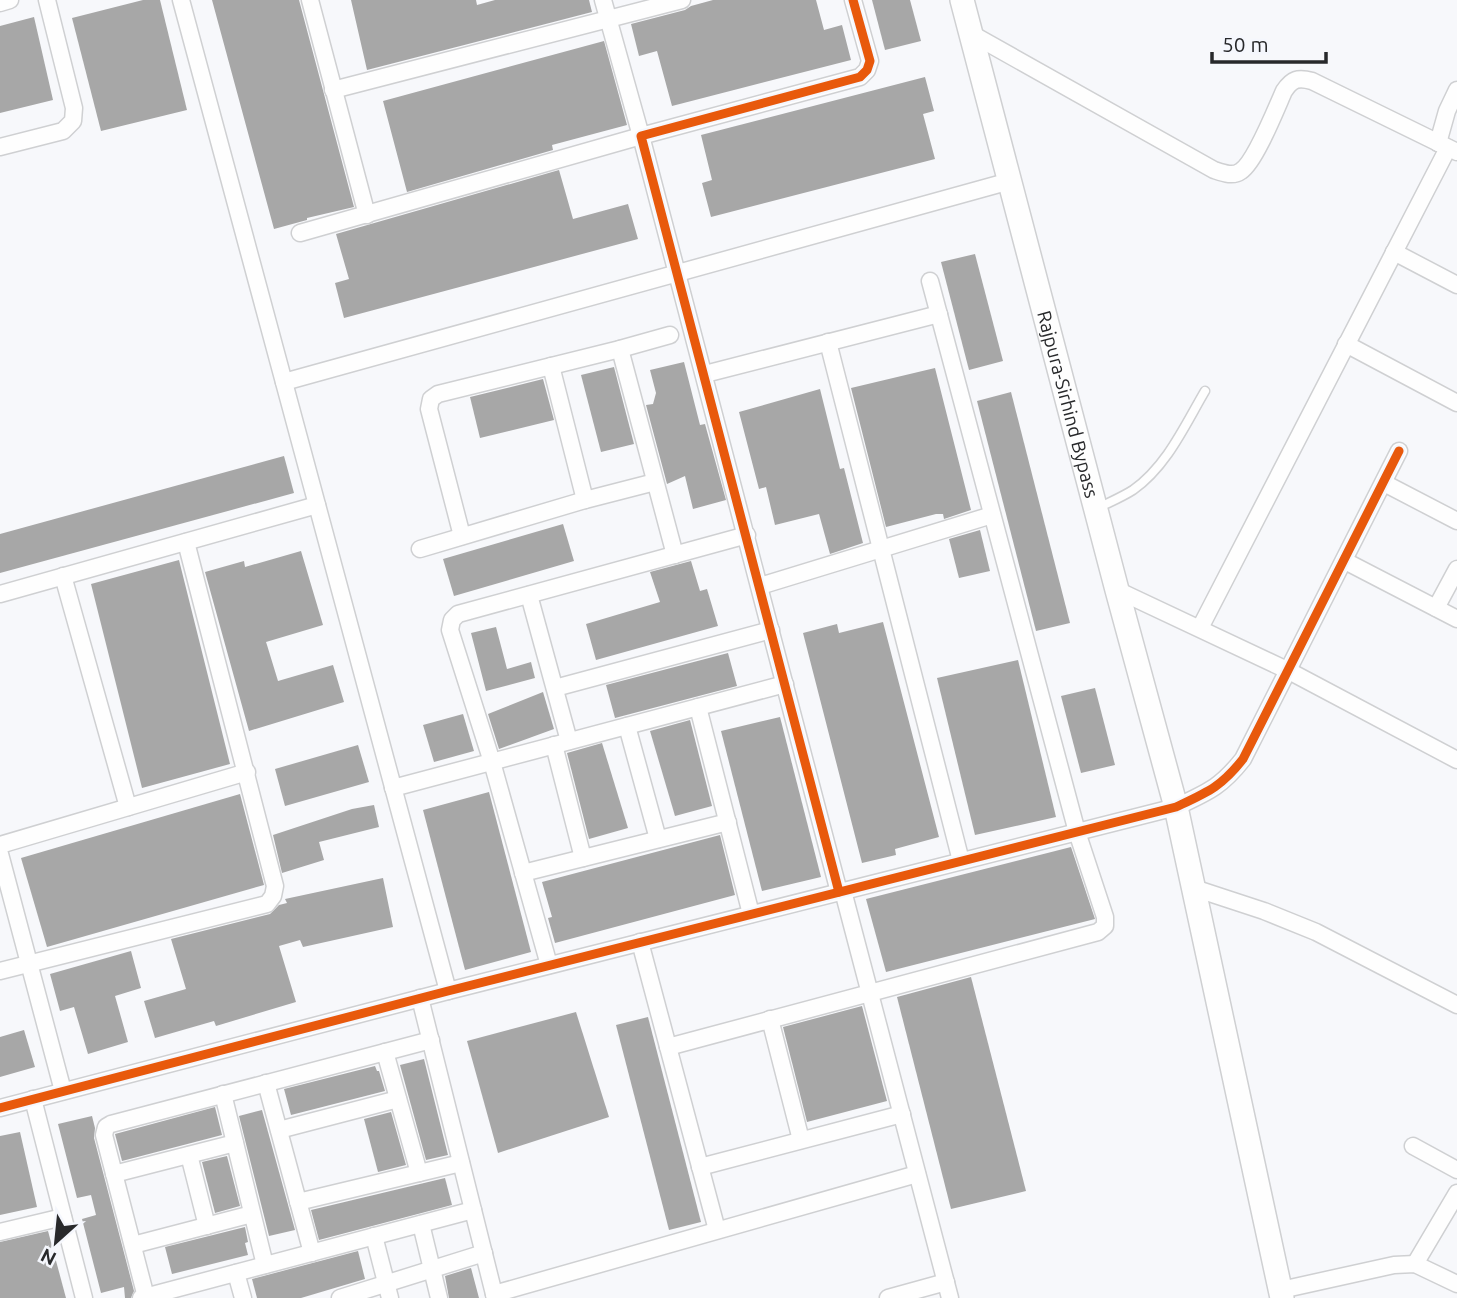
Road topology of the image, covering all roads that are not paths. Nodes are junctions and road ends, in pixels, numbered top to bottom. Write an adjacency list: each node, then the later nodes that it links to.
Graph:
1 (10, 0): 9 (street)
2 (47, 0): 15 (street)
3 (181, 0): 31 (street)
4 (310, 0): 12 (street)
5 (603, 0): 10 (street)
6 (682, 0): 10 (street)
7 (853, 0): 14 (street)
8 (962, 0): 11 (main road, Rajpura-Sirhind Bypass)
9 (0, 3)
10 (609, 20): 12 (street); 14 (street)
11 (970, 33): 16 (street); 17 (main road, Rajpura-Sirhind Bypass)
12 (333, 90): 18 (street)
13 (1457, 90): 16 (street)
14 (641, 136): 18 (street); 21 (street)
15 (0, 147)
16 (1448, 147): 20 (street)
17 (1010, 181): 21 (street); 39 (main road, Rajpura-Sirhind Bypass)
18 (367, 215): 19 (street)
19 (300, 233)
20 (1394, 253): 23 (street); 27 (street)
21 (679, 273): 30 (street); 31 (street)
22 (930, 281): 24 (street)
23 (1457, 285)
24 (939, 314): 26 (street); 40 (street)
25 (670, 335): 28 (street)
26 (828, 342): 30 (street); 46 (street)
27 (1346, 344): 33 (street); 57 (street)
28 (620, 349): 29 (street); 35 (street)
29 (551, 366): 37 (street); 42 (street)
30 (705, 373): 43 (street)
31 (284, 382): 38 (street)
32 (1205, 391): 39 (lane)
33 (1457, 403)
34 (1399, 451): 36 (street)
35 (655, 482): 37 (street); 47 (street)
36 (1384, 483): 41 (street); 48 (street)
37 (585, 500): 42 (street)
38 (317, 505): 44 (street); 68 (street)
39 (1096, 509): 52 (main road, Rajpura-Sirhind Bypass)
40 (992, 515): 46 (street); 72 (street)
41 (1457, 522)
42 (462, 536): 45 (street)
43 (747, 536): 47 (street); 51 (street)
44 (186, 542): 50 (street); 67 (street)
45 (420, 549)
46 (881, 550): 51 (street); 77 (street)
47 (675, 555): 54 (street)
48 (1345, 561): 55 (street); 59 (street)
49 (1457, 569): 55 (street)
50 (63, 576): 53 (street); 69 (street)
51 (760, 586): 58 (street)
52 (1117, 590): 57 (street); 70 (main road, Rajpura-Sirhind Bypass)
53 (0, 594)
54 (529, 595): 61 (street); 66 (street)
55 (1436, 608): 56 (street)
56 (1457, 619)
57 (1200, 628): 59 (street)
58 (771, 630): 60 (street); 61 (street)
59 (1289, 671): 65 (street); 70 (street)
60 (785, 684): 62 (street); 80 (street)
61 (555, 688): 64 (street)
62 (698, 707): 63 (street); 71 (street)
63 (627, 726): 64 (street); 73 (street)
64 (562, 743): 66 (street); 76 (street)
65 (1457, 760)
66 (492, 762): 68 (street); 78 (street)
67 (247, 772): 69 (street); 83 (street)
68 (393, 788): 86 (street)
69 (128, 807): 74 (street)
70 (1176, 807): 72 (street); 79 (main road, Rajpura-Sirhind Bypass)
71 (727, 822): 73 (street); 81 (street)
72 (1077, 832): 77 (street); 87 (street)
73 (658, 839): 76 (street)
74 (0, 845)
75 (0, 853): 83 (street)
76 (583, 858): 78 (street)
77 (961, 861): 80 (street)
78 (523, 873): 84 (street)
79 (1194, 888): 89 (street); 133 (main road, Rajpura-Sirhind Bypass)
80 (841, 892): 81 (street); 87 (street)
81 (751, 914): 82 (street)
82 (640, 942): 84 (street); 92 (street)
83 (29, 963): 85 (street); 95 (street)
84 (549, 965): 86 (street)
85 (0, 971)
86 (447, 991): 88 (street)
87 (870, 992): 90 (street); 100 (street)
88 (420, 998): 91 (street); 95 (street)
89 (1457, 1005)
90 (770, 1019): 92 (street); 102 (street)
91 (430, 1040): 93 (street); 106 (street)
92 (668, 1046): 107 (street)
93 (385, 1052): 94 (street); 98 (street)
94 (266, 1083): 96 (street); 101 (street)
95 (63, 1091): 97 (street)
96 (223, 1094): 103 (street); 110 (street)
97 (33, 1099): 99 (street); 116 (street)
98 (398, 1099): 101 (street); 109 (street)
99 (0, 1108)
100 (902, 1114): 102 (street); 111 (street)
101 (279, 1130): 113 (street)
102 (801, 1140): 107 (street)
103 (235, 1143): 105 (street); 115 (street)
104 (1412, 1146): 108 (street)
105 (188, 1155): 110 (street); 118 (street)
106 (461, 1163): 109 (street); 114 (street)
107 (700, 1167): 119 (street)
108 (1457, 1170)
109 (419, 1173): 113 (street)
110 (114, 1174): 122 (street)
111 (917, 1174): 119 (street); 130 (street)
112 (1457, 1194): 125 (street)
113 (298, 1202): 123 (street)
114 (473, 1210): 117 (street); 124 (street)
115 (252, 1214): 118 (street); 126 (street)
116 (63, 1217): 120 (street); 136 (street)
117 (421, 1224): 121 (street); 127 (street)
118 (207, 1226): 122 (street)
119 (717, 1230): 134 (street)
120 (0, 1232)
121 (374, 1236): 123 (street); 132 (street)
122 (133, 1245): 135 (street)
123 (312, 1253): 126 (street)
124 (484, 1253): 127 (street); 134 (street)
125 (1415, 1264): 129 (street); 133 (street)
126 (265, 1265): 128 (street)
127 (431, 1268): 132 (street); 139 (street)
128 (236, 1273): 131 (street); 137 (street)
129 (1457, 1283)
130 (948, 1290): 140 (street)
131 (193, 1291): 135 (street)
132 (388, 1291): 138 (street)
133 (1281, 1294)
134 (495, 1296)
135 (144, 1297)
136 (84, 1298)
137 (243, 1298)
138 (341, 1298)
139 (439, 1298)
140 (888, 1298)

